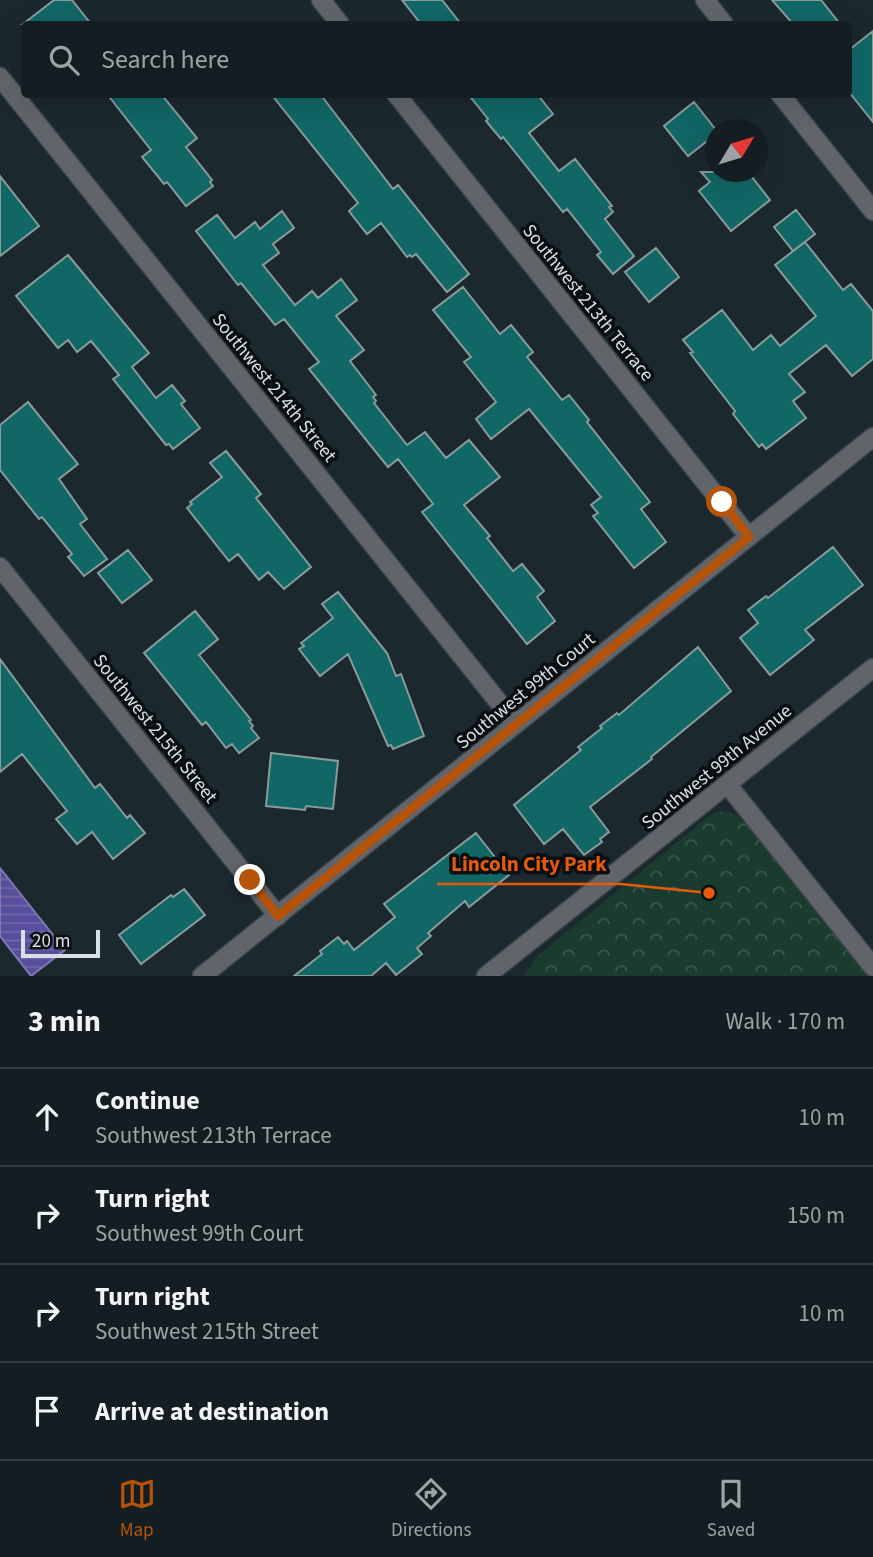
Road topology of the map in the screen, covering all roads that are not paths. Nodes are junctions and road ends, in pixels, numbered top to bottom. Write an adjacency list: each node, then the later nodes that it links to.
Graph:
1 (321, 0): 3 (street)
2 (705, 0): 4 (street)
3 (338, 21)
4 (722, 21)
5 (0, 76): 13 (street, Southwest 214th Street)
6 (399, 98): 10 (street, Southwest 213th Terrace)
7 (783, 98): 8 (street)
8 (873, 211)
9 (873, 437): 10 (street, Southwest 99th Court)
10 (749, 537): 13 (street, Southwest 99th Court)
11 (0, 567): 15 (street, Southwest 215th Street)
12 (873, 668): 14 (street, Southwest 99th Avenue)
13 (516, 724): 15 (street, Southwest 99th Court)
14 (727, 784): 16 (street); 18 (street, Southwest 99th Avenue)
15 (278, 916): 17 (street, Southwest 99th Court)
16 (873, 967)
17 (202, 976)
18 (486, 976)

